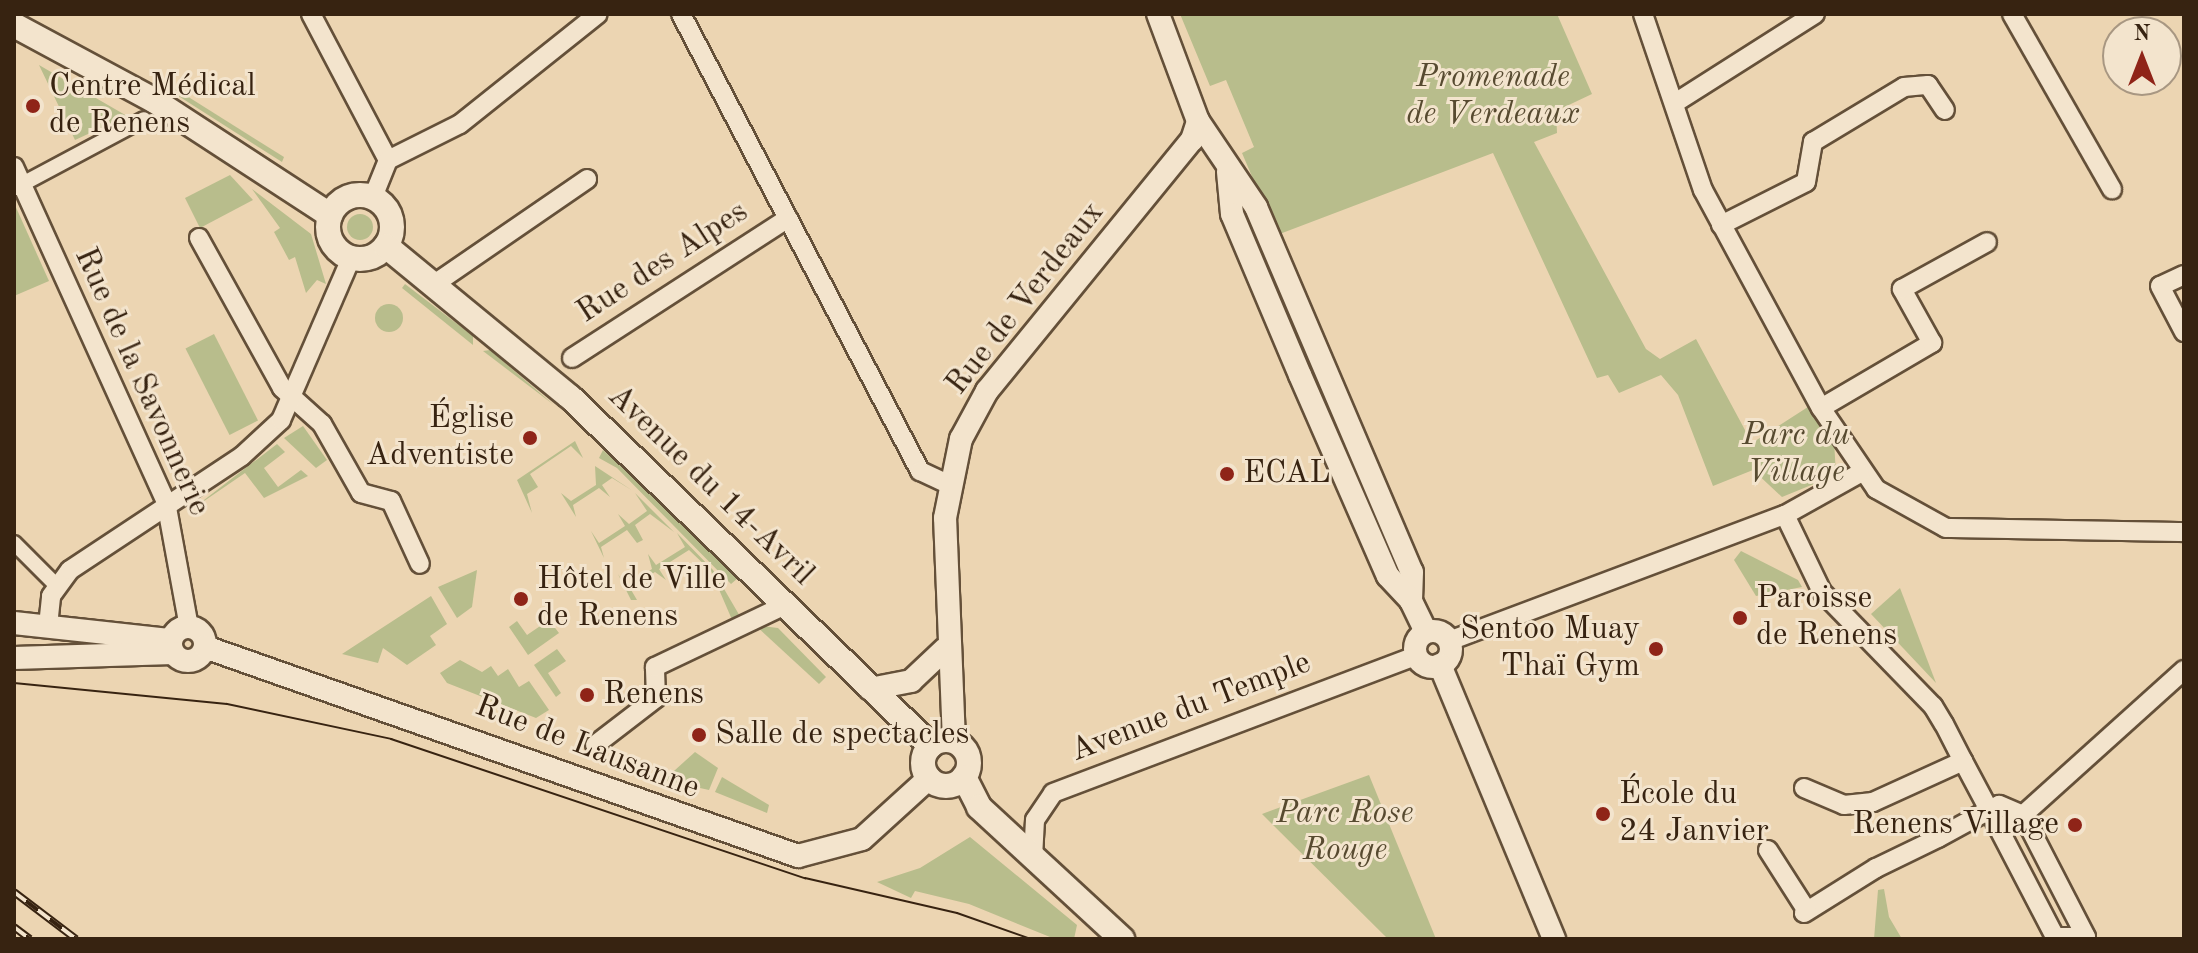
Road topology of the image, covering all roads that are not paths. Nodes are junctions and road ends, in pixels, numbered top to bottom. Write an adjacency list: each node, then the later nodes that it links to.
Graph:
1 (311, 14): 13 (street)
2 (598, 14): 13 (street)
3 (681, 14): 20 (street, Rue des Alpes)
4 (1158, 14): 12 (street)
5 (1643, 14): 9 (street)
6 (1815, 14): 9 (street)
7 (2012, 14): 17 (street)
8 (14, 25): 19 (main road)
9 (1678, 101): 21 (street)
10 (1945, 110): 21 (street)
11 (144, 119): 15 (street)
12 (1198, 121): 14 (street); 37 (street, Rue de Verdeaux)
13 (388, 160): 18 (street)
14 (1228, 171): 25 (street); 26 (street)
15 (17, 179): 38 (street, Rue de la Savonnerie)
16 (587, 179): 29 (street)
17 (2112, 189)
18 (373, 197): 19 (main road); 24 (main road)
19 (330, 215): 27 (main road)
20 (788, 218): 31 (street, Rue des Alpes); 37 (street, Rue des Alpes)
21 (1721, 225): 35 (street)
22 (199, 238): 34 (street)
23 (1987, 242): 35 (street)
24 (386, 246): 27 (main road); 29 (main road, Avenue du 14-Avril)
25 (1272, 247): 26 (street); 32 (street)
26 (1250, 256): 33 (street)
27 (351, 258): 34 (street)
28 (2184, 275): 30 (street)
29 (433, 285): 45 (main road, Avenue du 14-Avril)
30 (2184, 332)
31 (572, 358)
32 (1323, 366): 33 (street); 44 (street)
33 (1300, 375): 44 (street)
34 (293, 400): 38 (street); 42 (street)
35 (1821, 408): 36 (street)
36 (1860, 473): 39 (street); 40 (street)
37 (948, 484): 52 (street, Rue de Verdeaux)
38 (166, 502): 43 (street); 49 (street, Rue de la Savonnerie)
39 (1785, 515): 50 (street); 60 (street)
40 (2184, 532)
41 (14, 543): 43 (street)
42 (420, 564)
43 (56, 585): 47 (street)
44 (1411, 601): 48 (street)
45 (787, 604): 57 (main road, Avenue du 14-Avril); 59 (street, Rue de Lausanne)
46 (14, 623): 47 (street)
47 (48, 626): 49 (street)
48 (1426, 632): 50 (street); 53 (street)
49 (178, 640): 51 (street); 51 (street); 54 (street)
50 (1449, 641): 55 (street)
51 (205, 647): 62 (street, Rue de Lausanne)
52 (945, 649): 57 (street); 58 (street, Rue de Verdeaux)
53 (1416, 656): 55 (street); 67 (street, Avenue du Temple)
54 (14, 658)
55 (1440, 665): 70 (street)
56 (2184, 670): 65 (street)
57 (870, 689): 58 (main road, Avenue du 14-Avril)
58 (942, 743): 61 (main road, Avenue du 14-Avril); 62 (main road)
59 (595, 745)
60 (1963, 761): 63 (street); 64 (street)
61 (964, 777): 62 (main road); 67 (main road)
62 (929, 778)
63 (1804, 788)
64 (1989, 810): 65 (street); 66 (street); 68 (street)
65 (2023, 815): 68 (street)
66 (1768, 850)
67 (1033, 858): 69 (main road)
68 (2087, 938)
69 (1122, 939)
70 (1554, 939)

